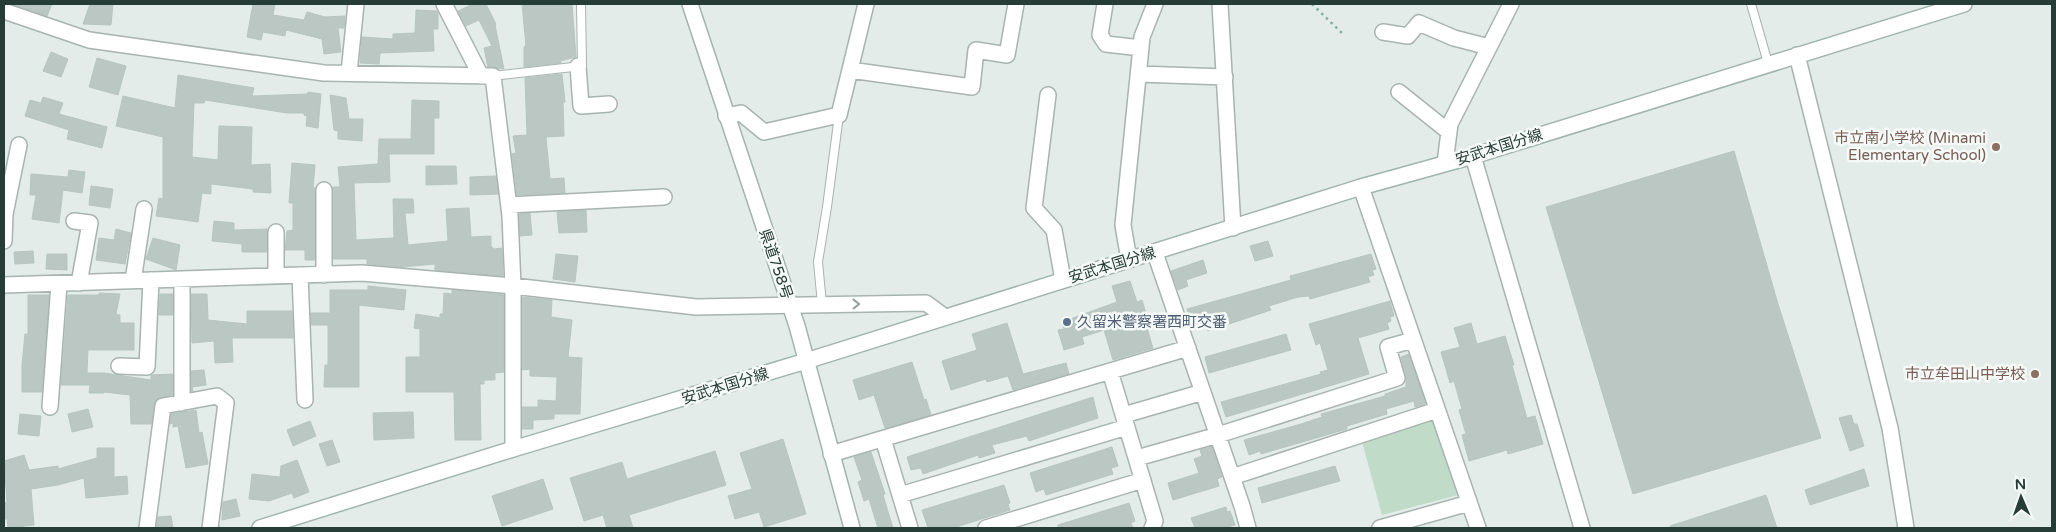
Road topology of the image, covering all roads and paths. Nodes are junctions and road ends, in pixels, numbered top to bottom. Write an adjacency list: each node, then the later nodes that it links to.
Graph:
1 (356, 4): 23 (street)
2 (581, 4): 21 (lane)
3 (690, 4): 31 (street, 県道758号)
4 (866, 4): 22 (street)
5 (1016, 4): 22 (street)
6 (1105, 4): 18 (street)
7 (1155, 4): 18 (street)
8 (1220, 4): 26 (street)
9 (1312, 4): 16 (path)
10 (1511, 4): 17 (street)
11 (1751, 4): 20 (lane)
12 (1964, 4): 19 (street, 安武本国分線)
13 (447, 5): 25 (street)
14 (4, 12): 23 (street)
15 (1383, 32): 17 (street)
16 (1343, 34)
17 (1489, 47): 32 (street)
18 (1141, 48): 24 (street)
19 (1798, 55): 20 (street, 安武本国分線); 92 (street)
20 (1768, 64): 34 (street, 安武本国分線)
21 (578, 66): 25 (lane); 29 (street)
22 (850, 70): 30 (street)
23 (349, 73): 25 (street)
24 (1139, 74): 26 (street); 46 (street)
25 (487, 76): 39 (street)
26 (1225, 77): 42 (street)
27 (1399, 92): 32 (street)
28 (1048, 95): 52 (street)
29 (609, 104)
30 (839, 115): 31 (street); 59 (lane)
31 (726, 116): 58 (street, 県道758号)
32 (1449, 132): 35 (street)
33 (19, 145): 44 (street)
34 (1473, 156): 35 (street, 安武本国分線); 91 (street)
35 (1446, 163): 36 (street, 安武本国分線)
36 (1361, 188): 42 (street, 安武本国分線); 61 (street)
37 (324, 190): 48 (street)
38 (664, 196): 39 (street)
39 (509, 205): 57 (street)
40 (144, 209): 53 (street)
41 (74, 221): 54 (street)
42 (1233, 228): 45 (street, 安武本国分線)
43 (276, 232): 49 (street)
44 (4, 240)
45 (1154, 253): 46 (street, 安武本国分線); 62 (street)
46 (1129, 260): 52 (street, 安武本国分線)
47 (300, 275): 48 (street); 49 (street); 67 (street)
48 (324, 275): 57 (street)
49 (276, 276): 50 (street)
50 (182, 279): 51 (street); 68 (street)
51 (151, 280): 53 (street); 64 (street)
52 (1063, 280): 60 (street, 安武本国分線)
53 (133, 281): 54 (street)
54 (79, 283): 55 (street)
55 (60, 284): 56 (street); 69 (street)
56 (4, 285)
57 (513, 286): 58 (street); 74 (street)
58 (790, 304): 59 (street); 63 (street, 県道758号)
59 (822, 304): 60 (street, one-way to 60)
60 (945, 317): 63 (street, 安武本国分線)
61 (1413, 340): 70 (street); 72 (street)
62 (1188, 348): 65 (street); 66 (street)
63 (806, 361): 74 (street, 安武本国分線); 75 (street, 県道758号)
64 (118, 366)
65 (1110, 371): 71 (street); 73 (street)
66 (1202, 392): 71 (street); 72 (street)
67 (304, 400)
68 (182, 403): 81 (street); 82 (street)
69 (50, 408)
70 (1437, 410): 77 (street); 80 (street)
71 (1125, 421): 76 (street); 79 (street)
72 (1218, 435): 76 (street); 77 (street)
73 (883, 439): 75 (street); 79 (street)
74 (513, 449): 83 (street, 安武本国分線)
75 (831, 454): 84 (street, 県道758号)
76 (1137, 458): 78 (street)
77 (1232, 477): 88 (street)
78 (1143, 480): 86 (street); 87 (street)
79 (900, 495): 85 (street)
80 (1469, 503): 89 (street); 90 (street)
81 (147, 528)
82 (210, 528)
83 (260, 528)
84 (852, 528)
85 (910, 528)
86 (986, 528)
87 (1152, 528)
88 (1248, 528)
89 (1380, 528)
90 (1478, 528)
91 (1582, 528)
92 (1906, 528)

